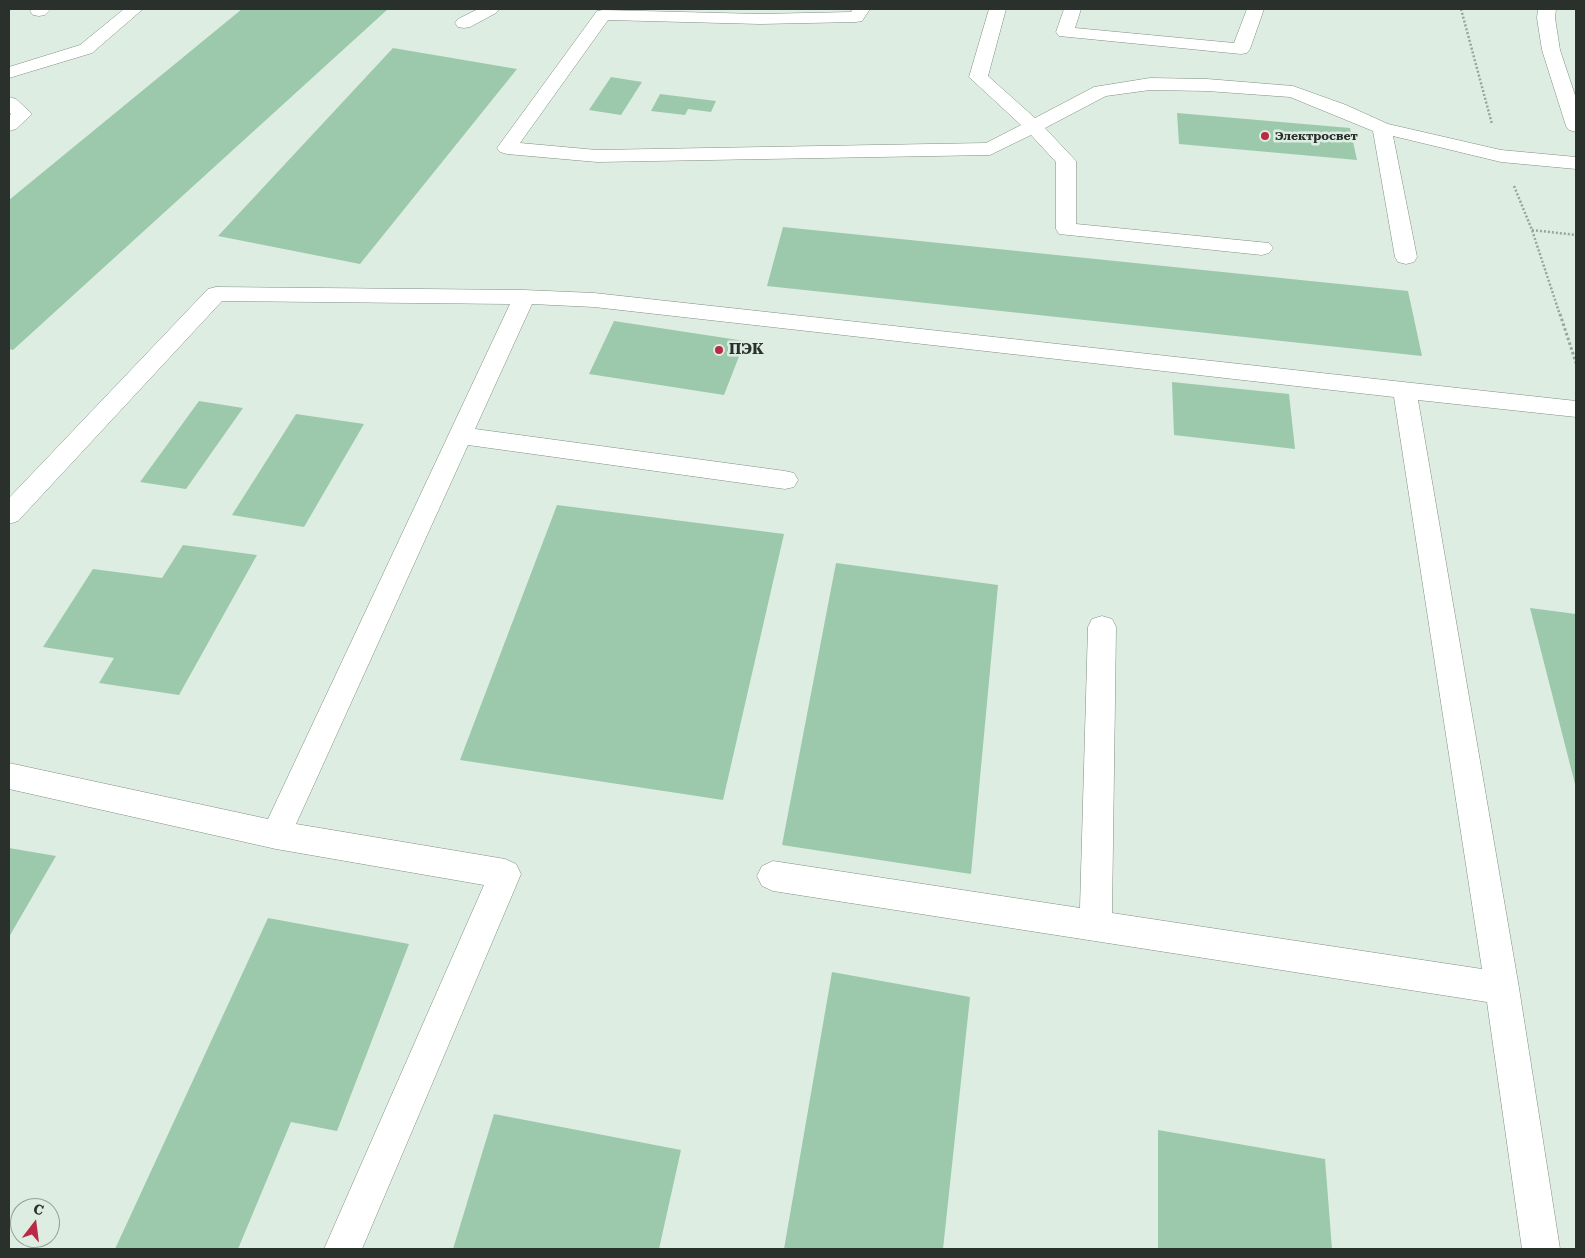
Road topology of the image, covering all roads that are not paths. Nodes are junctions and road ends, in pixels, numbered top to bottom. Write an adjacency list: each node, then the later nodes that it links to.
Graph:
1 (134, 9): 9 (main road)
2 (490, 9): 8 (main road)
3 (861, 9): 12 (main road)
4 (998, 9): 12 (main road)
5 (1072, 9): 6 (main road)
6 (1254, 9)
7 (1548, 9): 13 (main road)
8 (464, 23)
9 (9, 73)
10 (9, 103): 11 (main road)
11 (9, 125)
12 (1034, 126): 14 (main road); 16 (main road)
13 (1576, 126)
14 (1382, 128): 15 (main road); 17 (main road)
15 (1576, 162)
16 (1262, 248)
17 (1406, 257)
18 (524, 297): 19 (main road); 21 (main road); 23 (main road)
19 (1405, 390): 20 (main road); 29 (main road)
20 (1576, 409)
21 (462, 436): 22 (main road); 26 (main road)
22 (785, 480)
23 (9, 514)
24 (1102, 628): 28 (main road)
25 (9, 776): 26 (main road)
26 (276, 834): 30 (main road)
27 (774, 876): 28 (main road)
28 (1096, 925): 29 (main road)
29 (1502, 988): 31 (main road)
30 (343, 1249)
31 (1541, 1249)

